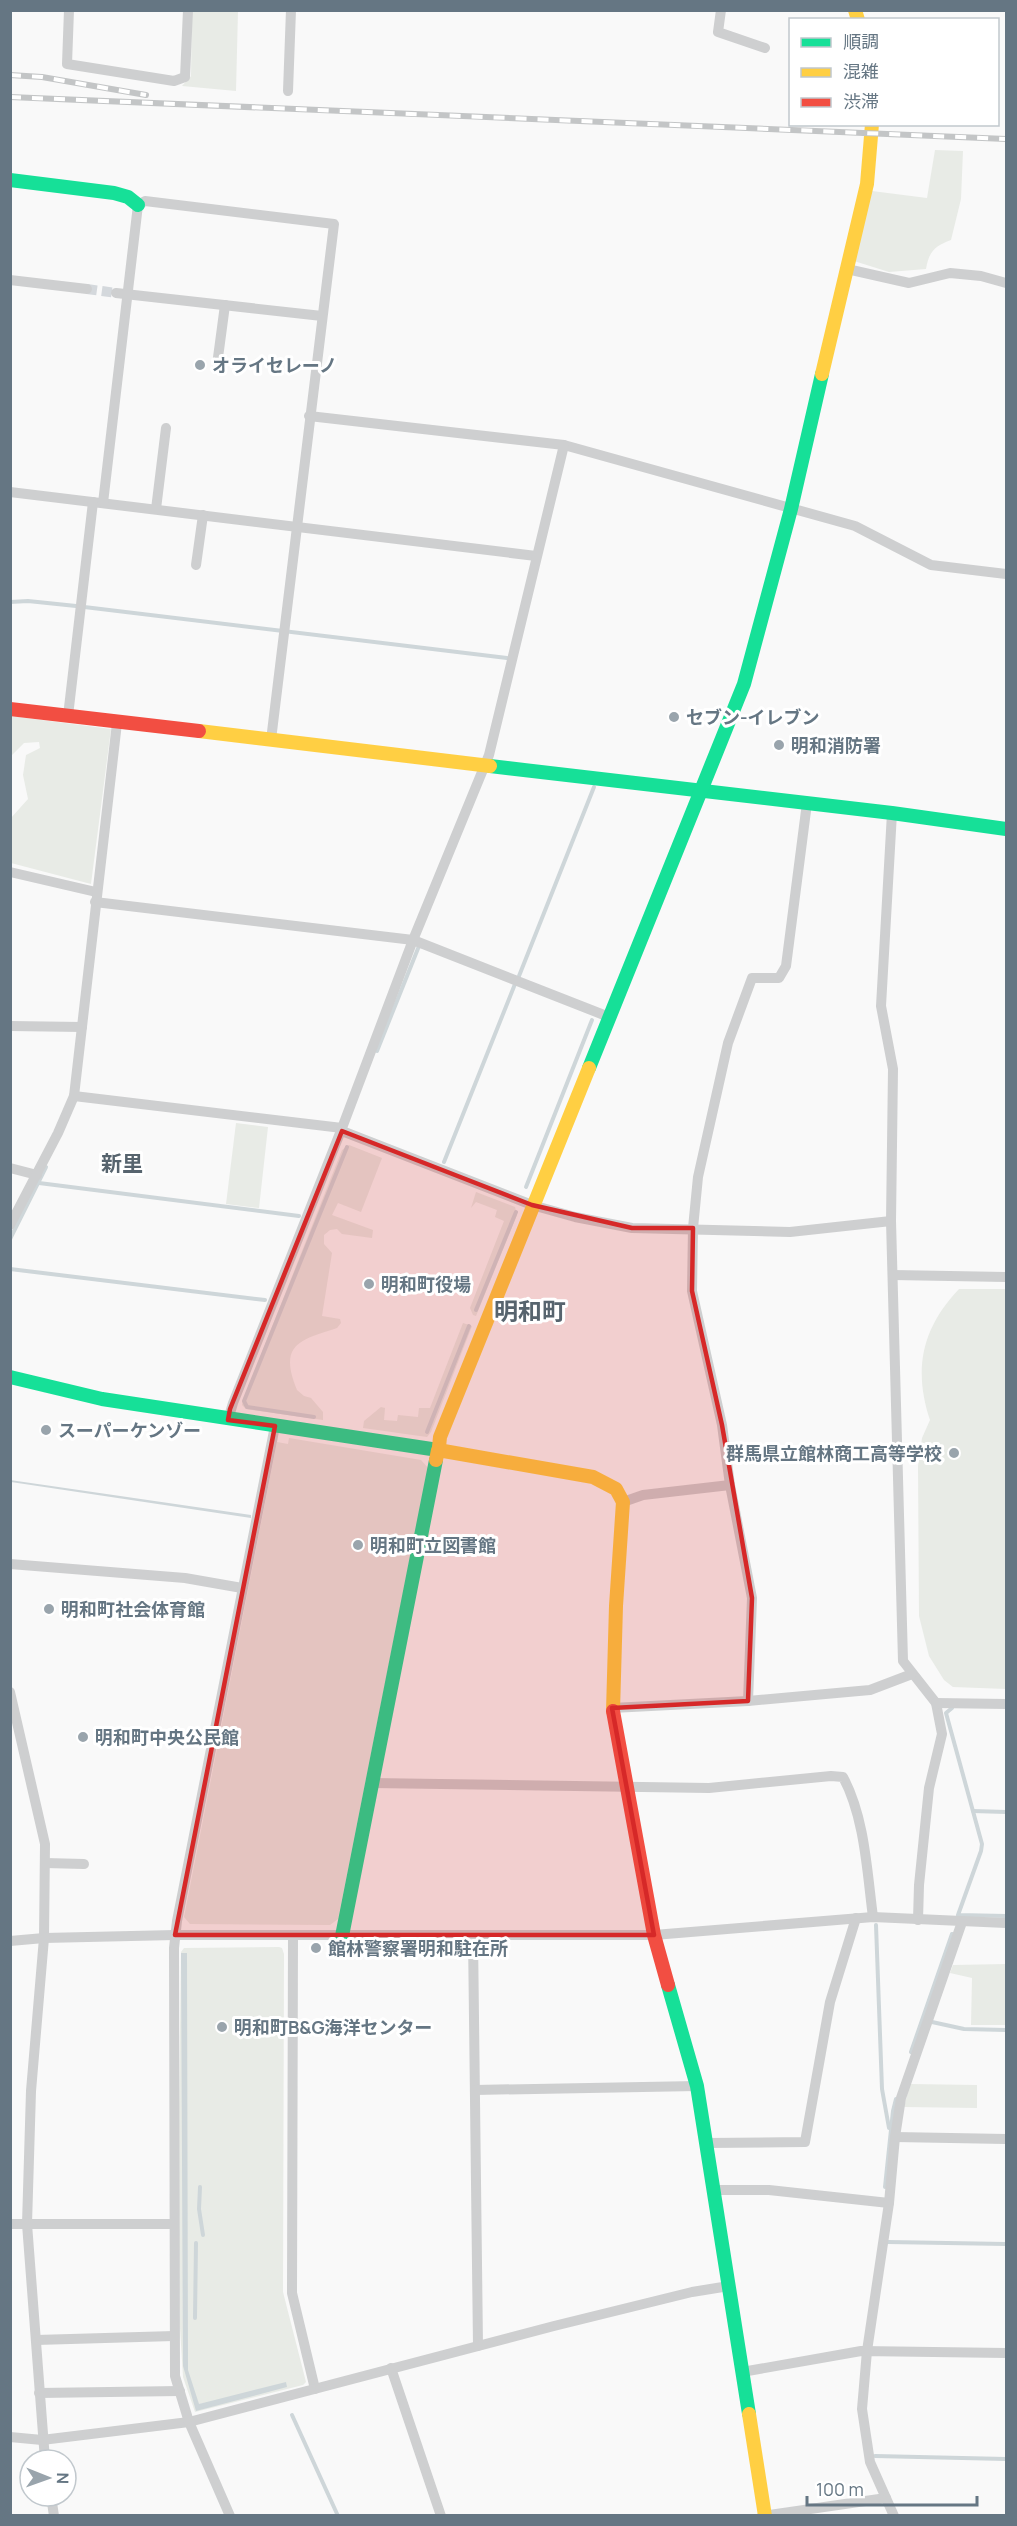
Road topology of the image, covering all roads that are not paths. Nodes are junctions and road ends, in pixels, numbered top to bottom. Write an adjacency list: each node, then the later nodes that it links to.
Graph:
1 (69, 10): 2 (street)
2 (188, 10)
3 (291, 10): 6 (street)
4 (722, 10): 5 (street)
5 (765, 48)
6 (288, 91)
7 (873, 126): 10 (street)
8 (10, 180): 9 (street)
9 (138, 205): 15 (street); 17 (street)
10 (847, 269): 12 (street); 25 (street)
11 (10, 280): 13 (street)
12 (1006, 283)
13 (87, 289)
14 (116, 293): 15 (street)
15 (128, 294): 16 (street); 23 (street)
16 (225, 304): 17 (street); 18 (street)
17 (322, 316): 19 (street)
18 (218, 365)
19 (309, 416): 21 (street); 27 (street)
20 (166, 428): 24 (street)
21 (564, 445): 25 (street); 28 (street)
22 (10, 492): 23 (street)
23 (98, 502): 24 (street); 32 (street)
24 (156, 509): 26 (street)
25 (791, 509): 30 (street); 36 (street)
26 (203, 515): 27 (street); 29 (street)
27 (296, 526): 28 (street); 34 (street)
28 (536, 556): 35 (street)
29 (196, 565)
30 (1006, 574)
31 (10, 709): 32 (street)
32 (68, 716): 33 (street)
33 (117, 723): 34 (street); 41 (street)
34 (271, 740): 35 (street)
35 (484, 765): 36 (street); 42 (street)
36 (700, 790): 37 (street); 43 (street)
37 (807, 803): 38 (street); 53 (street)
38 (892, 813): 39 (street); 51 (street)
39 (1006, 829)
40 (10, 872): 41 (street)
41 (96, 897): 42 (street); 45 (street)
42 (413, 940): 43 (street); 47 (street)
43 (609, 1017): 50 (street)
44 (10, 1026): 45 (street)
45 (82, 1027): 46 (street)
46 (74, 1096): 47 (street); 49 (street)
47 (342, 1129): 50 (street); 57 (street)
48 (10, 1168): 49 (street)
49 (37, 1175): 52 (street)
50 (532, 1205): 53 (street); 59 (street)
51 (891, 1221): 53 (street); 54 (street)
52 (10, 1225)
53 (693, 1228): 60 (street)
54 (892, 1275): 55 (street); 64 (street)
55 (1006, 1277)
56 (10, 1377): 57 (street)
57 (228, 1420): 58 (street)
58 (275, 1426): 59 (street); 63 (street)
59 (438, 1450): 61 (street); 70 (street)
60 (730, 1485): 61 (street); 66 (street)
61 (623, 1502): 69 (street)
62 (10, 1563): 63 (street)
63 (242, 1588): 79 (street)
64 (912, 1674): 66 (street); 67 (street)
65 (10, 1692): 72 (street)
66 (748, 1701): 69 (street)
67 (936, 1703): 68 (street); 76 (street)
68 (1006, 1704)
69 (612, 1708): 71 (street)
70 (372, 1784): 71 (street); 83 (street)
71 (625, 1787): 74 (street); 82 (street)
72 (45, 1863): 73 (street); 84 (street)
73 (84, 1864)
74 (873, 1917): 75 (street); 76 (street)
75 (856, 1918): 82 (street); 90 (street)
76 (918, 1920): 77 (street)
77 (962, 1922): 78 (street); 88 (street)
78 (1006, 1923)
79 (175, 1935): 80 (street); 84 (street); 95 (street)
80 (293, 1935): 83 (street); 104 (street)
81 (473, 1935): 82 (street); 83 (street); 87 (street)
82 (654, 1935): 86 (street)
83 (342, 1936)
84 (44, 1938): 85 (street); 94 (street)
85 (10, 1941)
86 (697, 2086): 87 (street); 90 (street)
87 (475, 2090): 99 (street)
88 (895, 2137): 89 (street); 92 (street)
89 (1006, 2139)
90 (707, 2143): 91 (street)
91 (715, 2190): 92 (street); 96 (street)
92 (889, 2203): 100 (street)
93 (10, 2224): 94 (street)
94 (27, 2224): 95 (street); 98 (street)
95 (173, 2224): 97 (street)
96 (729, 2286): 99 (street); 103 (street)
97 (174, 2336): 98 (street); 105 (street)
98 (36, 2340): 106 (street)
99 (478, 2346): 102 (street)
100 (867, 2351): 101 (street); 103 (street); 111 (street)
101 (1006, 2353)
102 (391, 2368): 104 (street); 114 (street)
103 (742, 2372): 112 (street)
104 (315, 2389): 107 (street)
105 (180, 2391): 106 (street); 107 (street)
106 (39, 2393): 109 (street)
107 (189, 2422): 109 (street); 113 (street)
108 (10, 2437): 109 (street)
109 (42, 2440): 110 (street)
110 (43, 2448)
111 (886, 2498): 112 (street); 115 (street)
112 (764, 2515)
113 (230, 2516)
114 (441, 2516)
115 (894, 2516)

